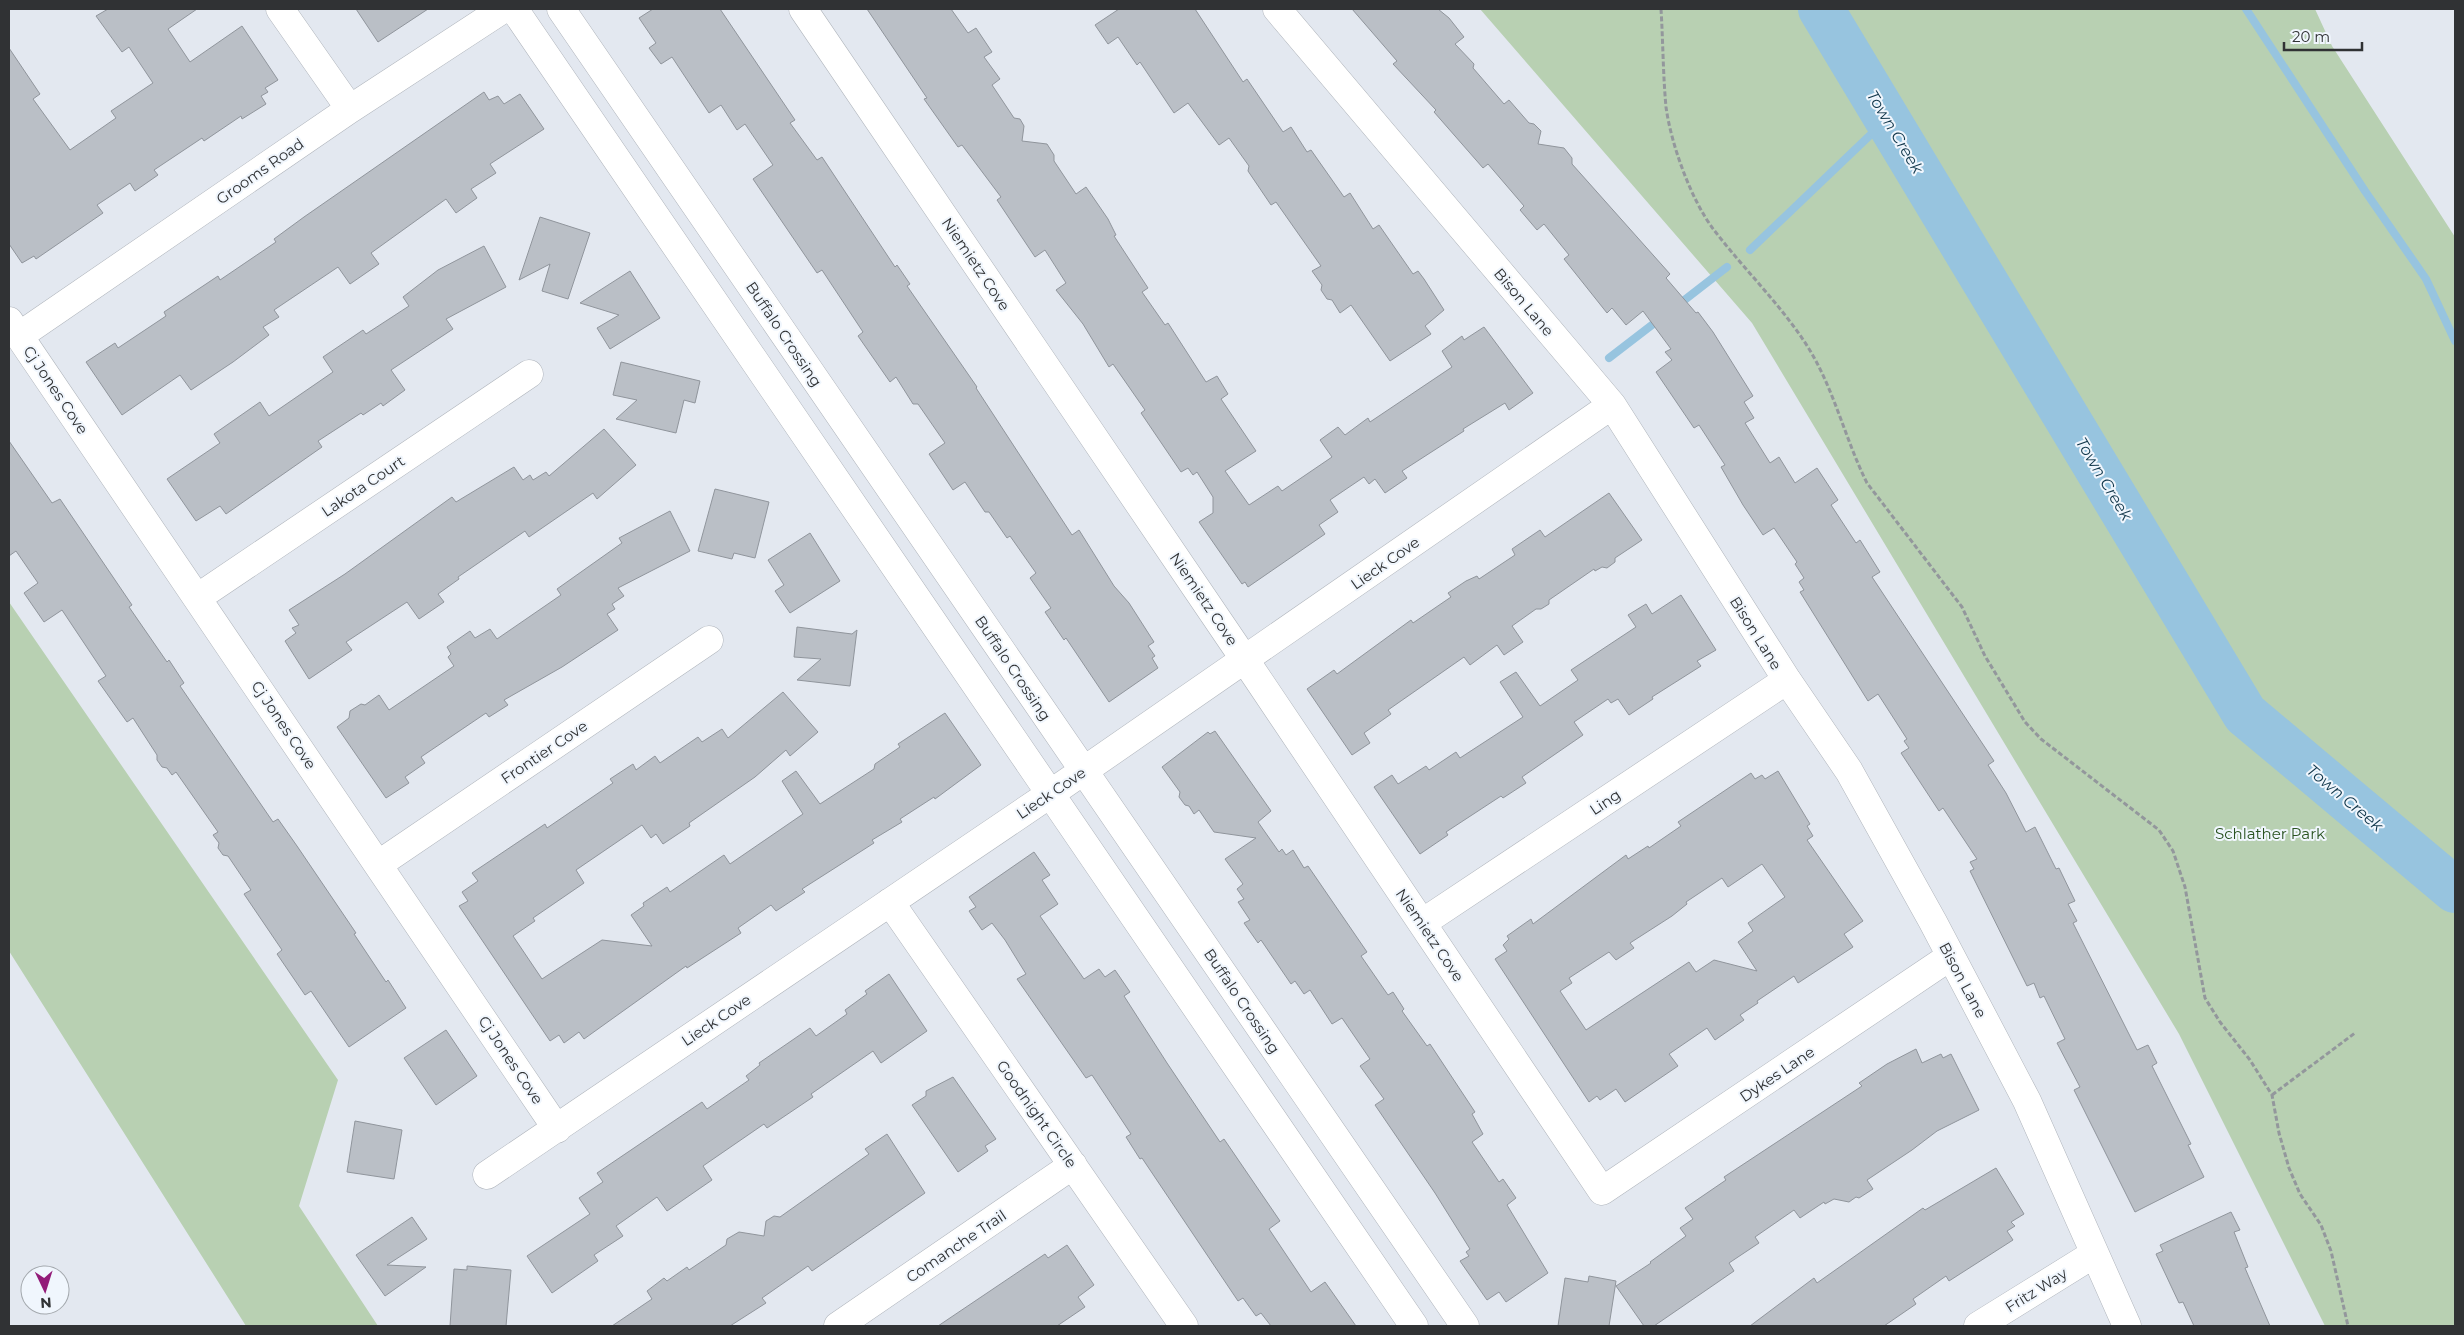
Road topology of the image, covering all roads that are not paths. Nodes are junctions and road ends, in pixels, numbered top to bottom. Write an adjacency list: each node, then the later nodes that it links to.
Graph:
1 (280, 9): 7 (street)
2 (503, 9): 7 (street, Grooms Road)
3 (514, 9): 16 (street)
4 (561, 9): 15 (street, Buffalo Crossing)
5 (803, 9): 13 (street, Niemietz Cove)
6 (1277, 9): 10 (street, Bison Lane)
7 (350, 109): 8 (street, Grooms Road)
8 (14, 329): 11 (street, Cj Jones Cove)
9 (528, 374): 11 (street, Lakota Court)
10 (1612, 405): 13 (street, Lieck Cove); 14 (street, Bison Lane)
11 (197, 598): 17 (street, Cj Jones Cove)
12 (709, 640): 17 (street, Frontier Cove)
13 (1245, 660): 15 (street, Lieck Cove); 19 (street, Niemietz Cove)
14 (1787, 680): 19 (street, Ling); 20 (street, Bison Lane)
15 (1084, 770): 16 (street, Lieck Cove); 29 (street, Buffalo Crossing)
16 (1050, 794): 18 (street, Lieck Cove); 28 (street)
17 (379, 864): 21 (street, Cj Jones Cove)
18 (890, 902): 21 (street, Lieck Cove); 22 (street, Goodnight Circle)
19 (1422, 923): 24 (street, Niemietz Cove)
20 (1951, 956): 24 (street, Dykes Lane); 25 (street, Bison Lane)
21 (557, 1129): 23 (street, Lieck Cove)
22 (1073, 1165): 26 (street, Comanche Trail); 27 (street, Goodnight Circle)
23 (487, 1175)
24 (1602, 1192)
25 (2094, 1254): 30 (street, Fritz Way); 31 (street, Bison Lane)
26 (838, 1326)
27 (1184, 1326)
28 (1414, 1326)
29 (1465, 1326)
30 (1978, 1326)
31 (2127, 1326)

